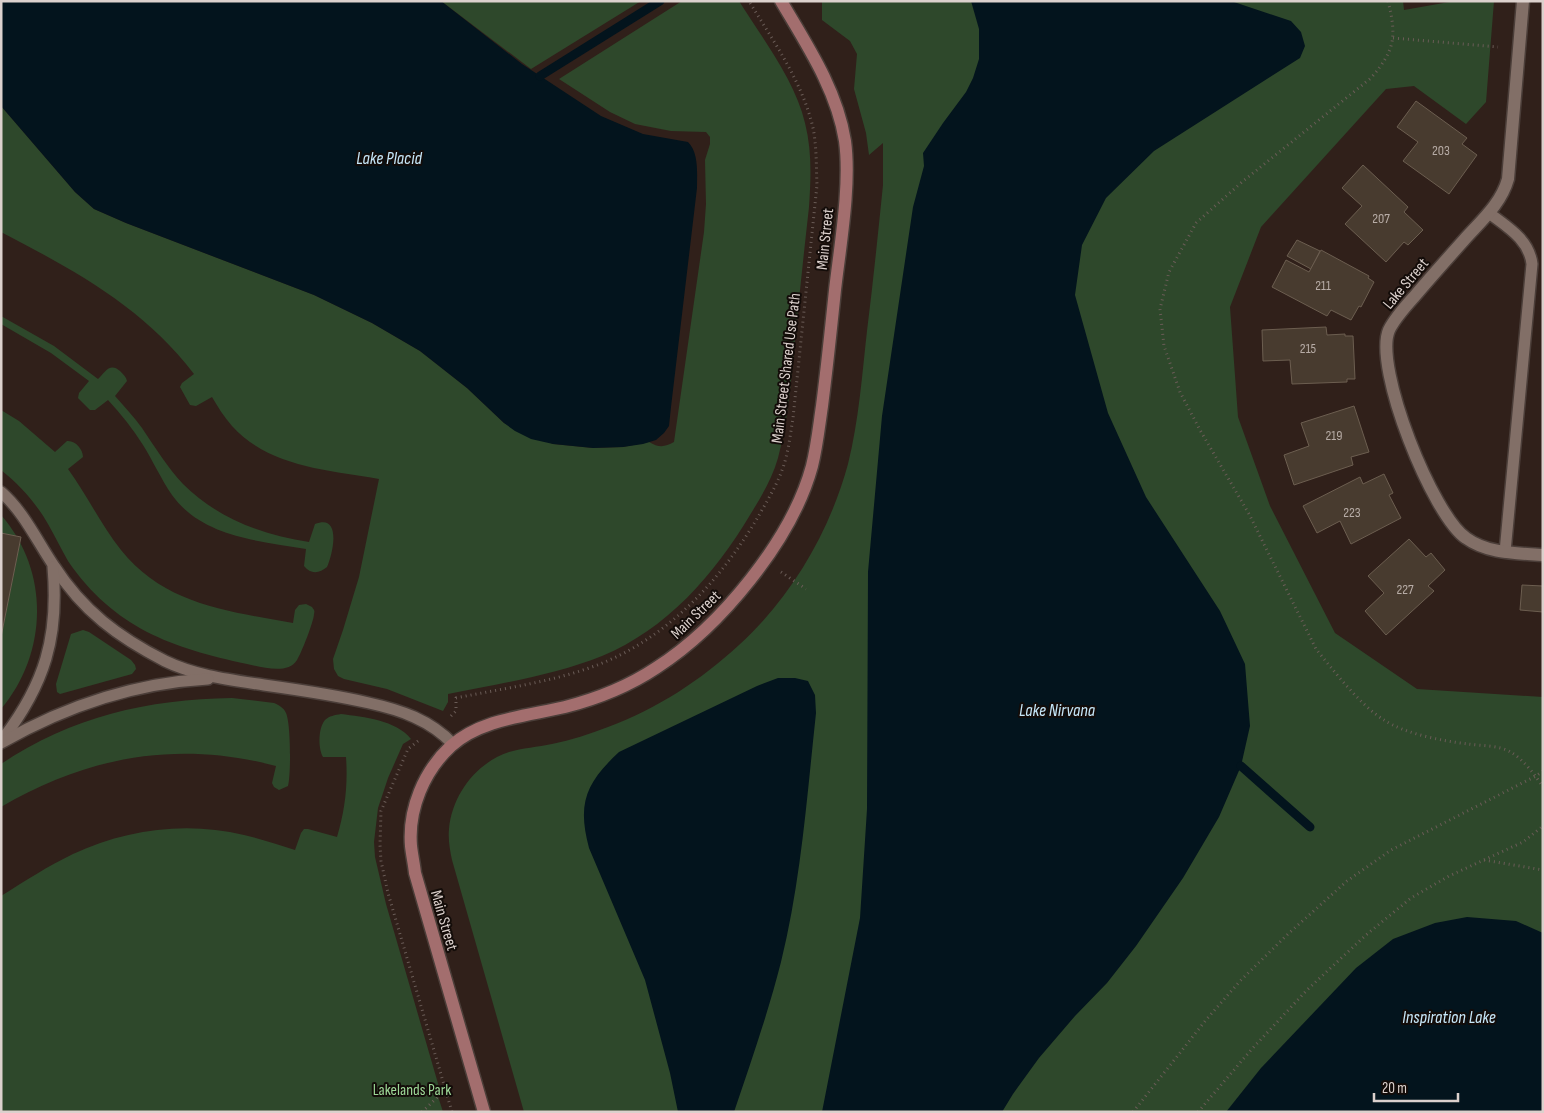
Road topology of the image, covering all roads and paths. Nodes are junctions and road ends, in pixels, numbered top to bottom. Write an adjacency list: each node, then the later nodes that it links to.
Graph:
1 (749, 1): 15 (path, Main Street Shared Use Path)
2 (781, 1): 17 (street, Main Street)
3 (1388, 1): 5 (path)
4 (1523, 1): 6 (street, Lake Street)
5 (1393, 38): 6 (path); 19 (path)
6 (1519, 48): 7 (street, Lake Street)
7 (1489, 213): 9 (lane); 9 (street, Lake Street)
8 (1, 492): 11 (lane)
9 (1505, 552): 10 (street, Lake Street)
10 (1543, 555)
11 (53, 565): 14 (lane); 16 (lane)
12 (779, 570): 13 (path)
13 (806, 589)
14 (217, 678): 16 (lane); 17 (lane)
15 (456, 711)
16 (1, 742)
17 (453, 744): 26 (street, Main Street)
18 (1543, 771): 19 (path)
19 (1536, 776): 20 (path); 27 (path)
20 (1543, 787)
21 (1543, 826): 22 (path)
22 (1483, 860): 23 (path); 28 (path)
23 (1543, 870)
24 (445, 1090): 25 (path)
25 (422, 1112)
26 (484, 1112)
27 (1133, 1112)
28 (1198, 1112)

